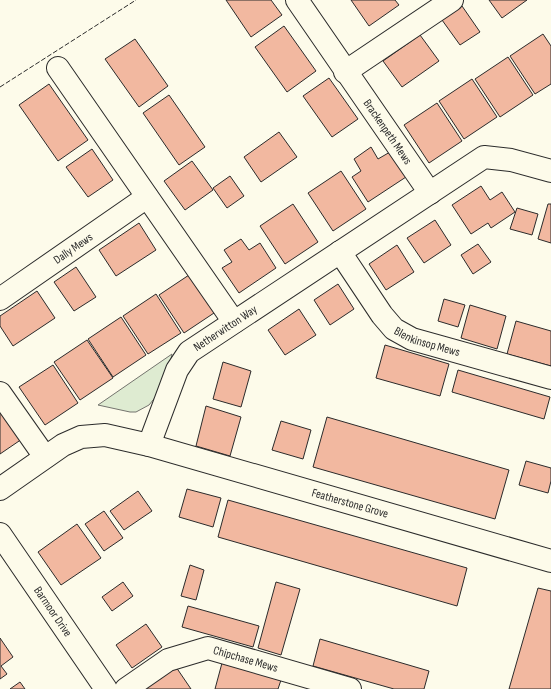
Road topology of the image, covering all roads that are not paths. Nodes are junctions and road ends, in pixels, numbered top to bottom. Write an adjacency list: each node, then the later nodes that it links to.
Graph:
1 (297, 0): 4 (street, Brackenpeth Mews)
2 (452, 0): 4 (street)
3 (58, 68): 7 (street)
4 (345, 72): 6 (street, Brackenpeth Mews)
5 (551, 171): 6 (street, Netherwitton Way)
6 (430, 193): 8 (street, Netherwitton Way)
7 (147, 197): 9 (street, Dally Mews); 10 (street)
8 (340, 252): 10 (street, Netherwitton Way); 11 (street, Blenkinsop Mews)
9 (0, 300)
10 (234, 322): 13 (street, Netherwitton Way)
11 (551, 378)
12 (0, 393): 14 (street)
13 (148, 445): 14 (street); 17 (street, Featherstone Grove)
14 (45, 457): 15 (street)
15 (0, 489)
16 (0, 534): 18 (street, Barmoor Drive)
17 (551, 561)
18 (106, 689)
19 (126, 689): 20 (street, Chipchase Mews)
20 (350, 689)

